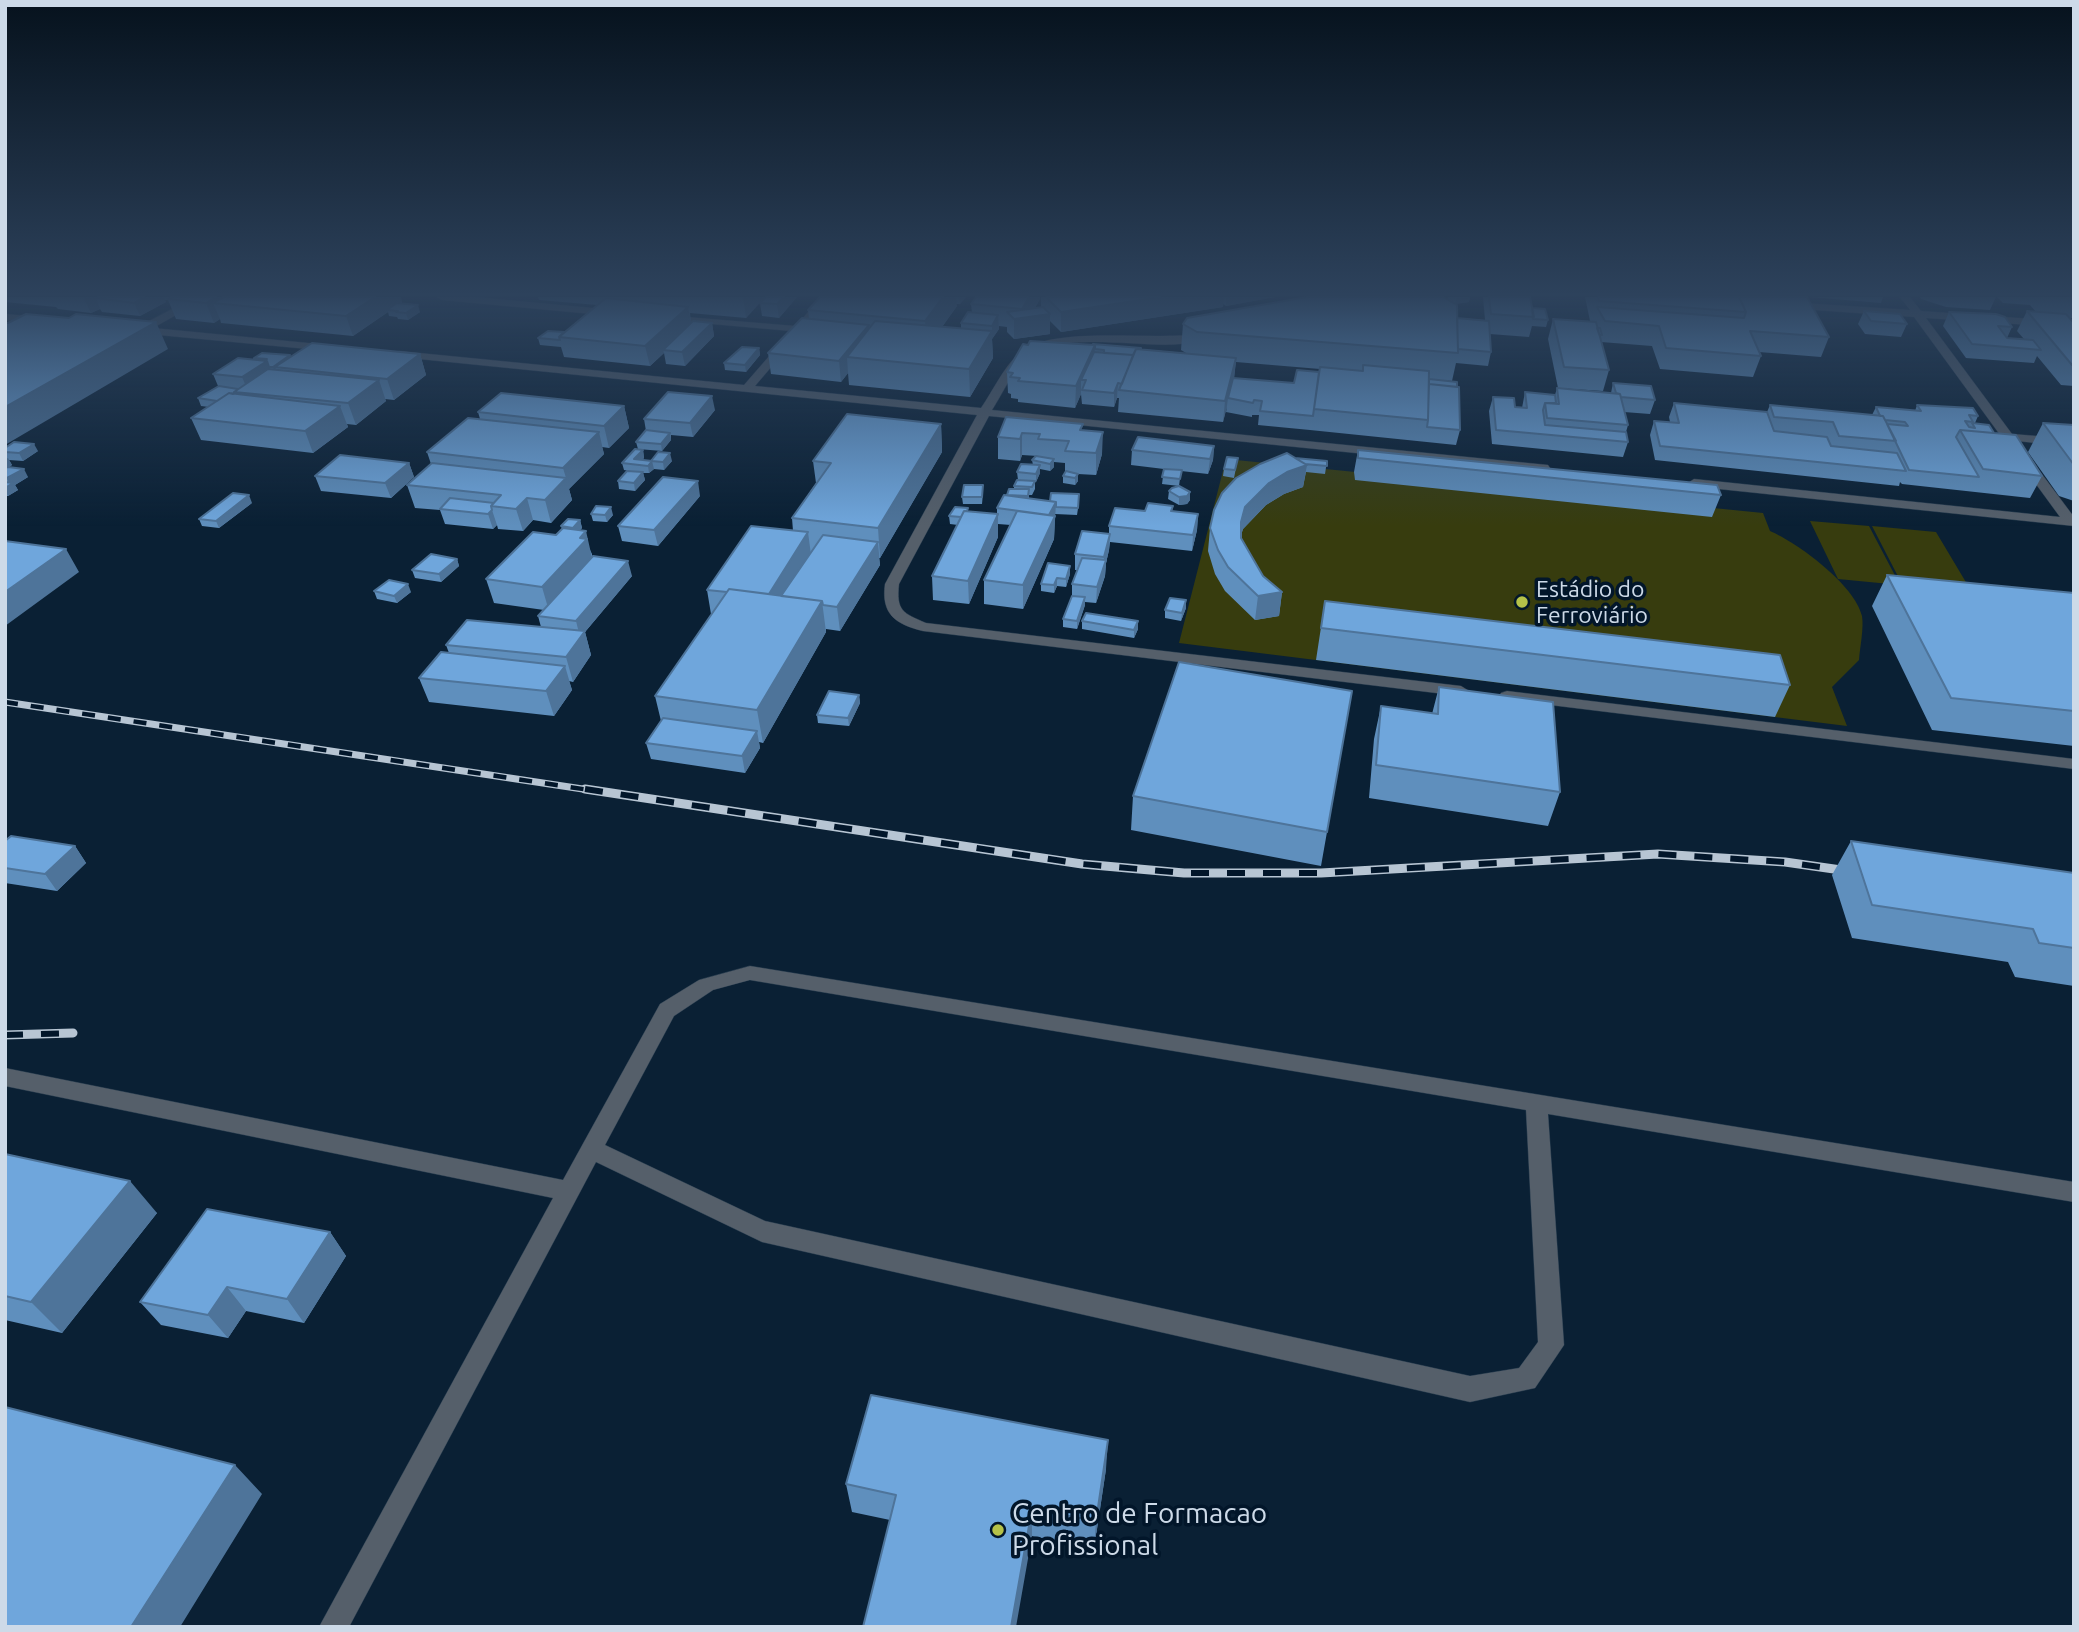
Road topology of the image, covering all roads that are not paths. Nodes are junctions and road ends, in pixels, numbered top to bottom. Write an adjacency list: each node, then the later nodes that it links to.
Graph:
1 (598, 373): 5 (street)
2 (760, 373): 5 (street)
3 (1010, 373): 6 (street)
4 (1962, 373): 7 (street)
5 (748, 387): 6 (street)
6 (985, 412): 9 (street); 12 (street)
7 (2010, 437): 8 (street); 11 (street)
8 (2074, 443)
9 (1556, 469)
10 (1681, 482): 11 (street)
11 (2072, 521)
12 (2074, 764)
13 (5, 1077): 16 (street)
14 (1536, 1101): 15 (street); 15 (street); 17 (street)
15 (592, 1149): 16 (street)
16 (570, 1191): 18 (street)
17 (2074, 1192)
18 (333, 1627)

